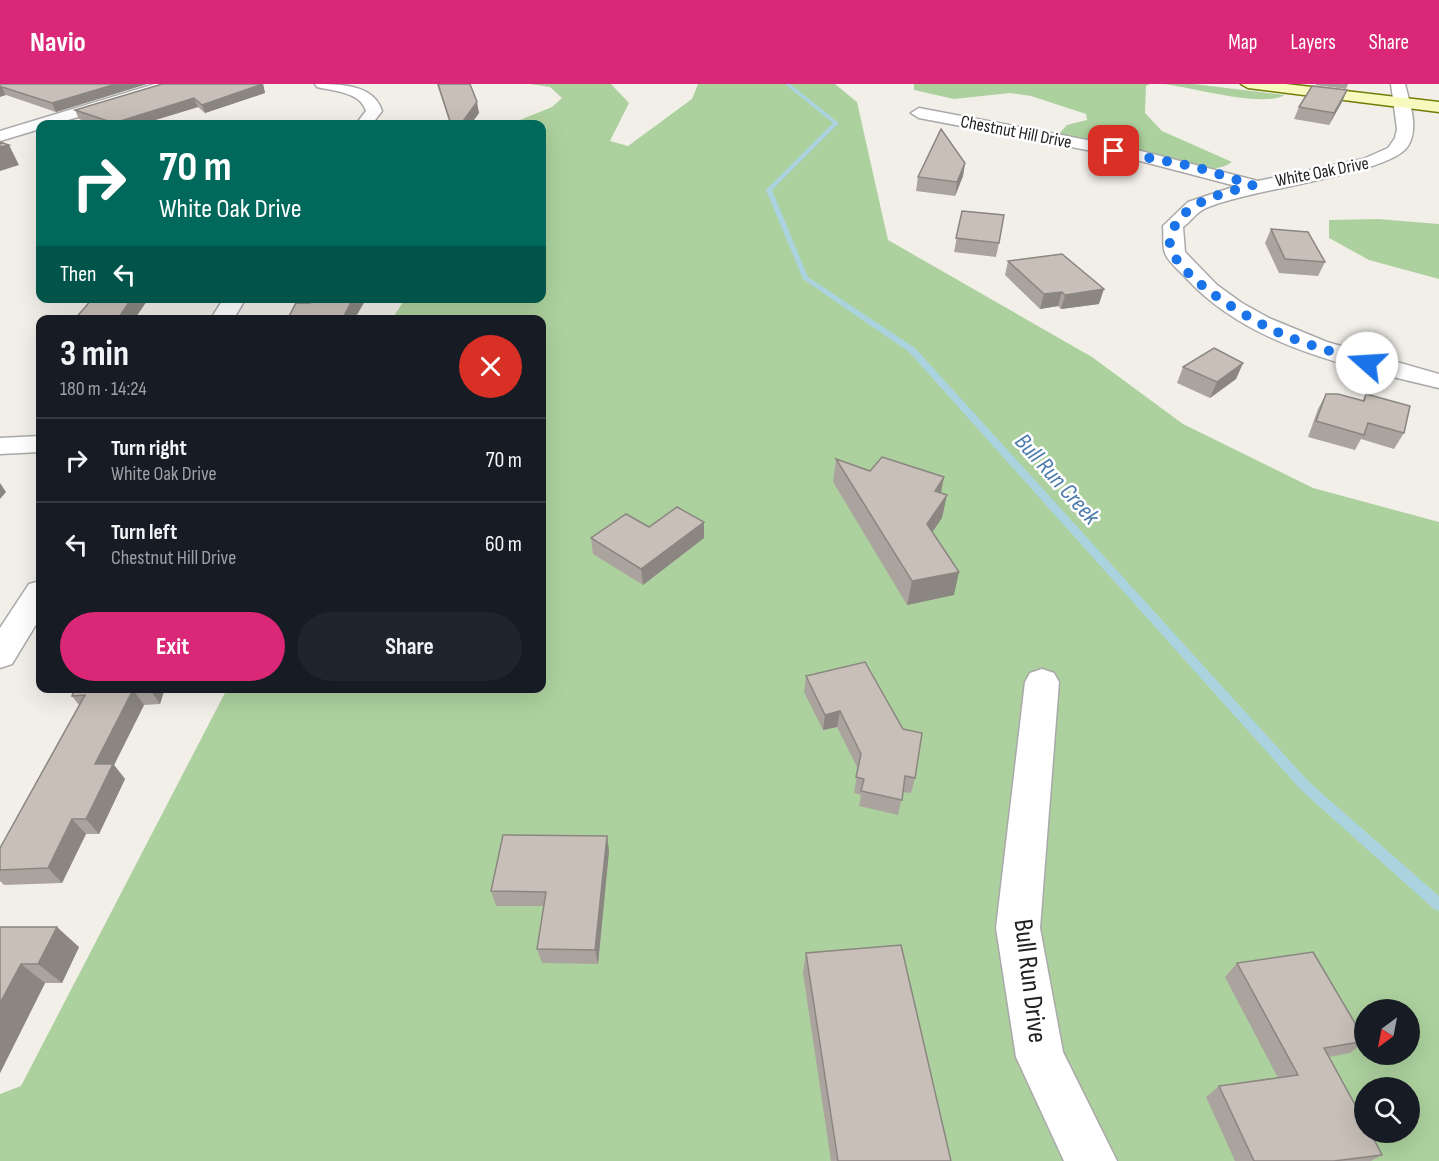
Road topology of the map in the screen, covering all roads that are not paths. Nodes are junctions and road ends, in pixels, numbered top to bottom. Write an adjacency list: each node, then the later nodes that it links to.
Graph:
1 (171, 84): 7 (street)
2 (322, 84): 8 (street)
3 (1248, 84): 4 (street)
4 (1400, 94): 5 (street); 13 (street, White Oak Drive)
5 (1439, 107)
6 (919, 112): 13 (street, Chestnut Hill Drive)
7 (50, 120)
8 (367, 120)
9 (0, 123): 11 (street)
10 (36, 124): 11 (street)
11 (20, 129): 12 (street)
12 (0, 136)
13 (1253, 185): 14 (street, White Oak Drive)
14 (1439, 381)
15 (36, 444): 16 (street)
16 (0, 446)
17 (36, 598): 18 (street)
18 (0, 655)
19 (1042, 682): 20 (street, Bull Run Drive)
20 (1091, 1161)

